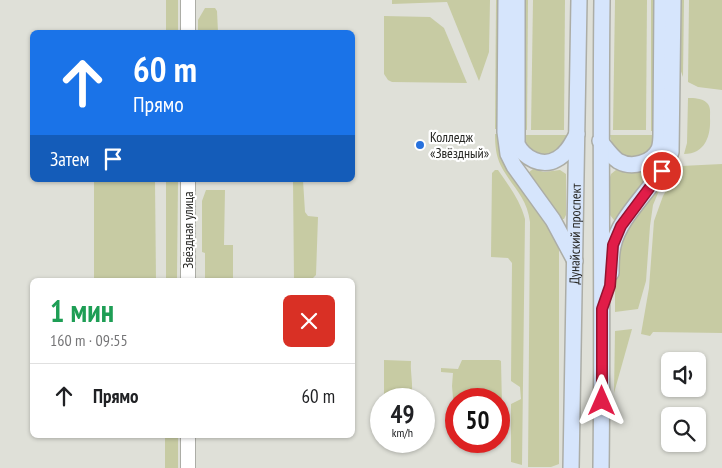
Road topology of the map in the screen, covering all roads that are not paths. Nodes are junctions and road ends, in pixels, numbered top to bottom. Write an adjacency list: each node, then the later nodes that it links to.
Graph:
1 (188, 0): 8 (street)
2 (506, 0): 12 (main road)
3 (517, 0): 9 (main road)
4 (579, 0): 9 (main road, Дунайский проспект)
5 (602, 0): 10 (main road, Дунайский проспект)
6 (662, 0): 10 (main road)
7 (674, 0): 14 (main road)
8 (188, 30)
9 (578, 133): 12 (main road, Дунайский проспект)
10 (600, 140): 14 (main road, Дунайский проспект)
11 (188, 182): 13 (street, Звёздная улица)
12 (575, 263): 17 (main road, Дунайский проспект)
13 (188, 278)
14 (602, 309): 18 (main road, Дунайский проспект)
15 (188, 438): 16 (street)
16 (188, 468)
17 (571, 468)
18 (601, 468)

